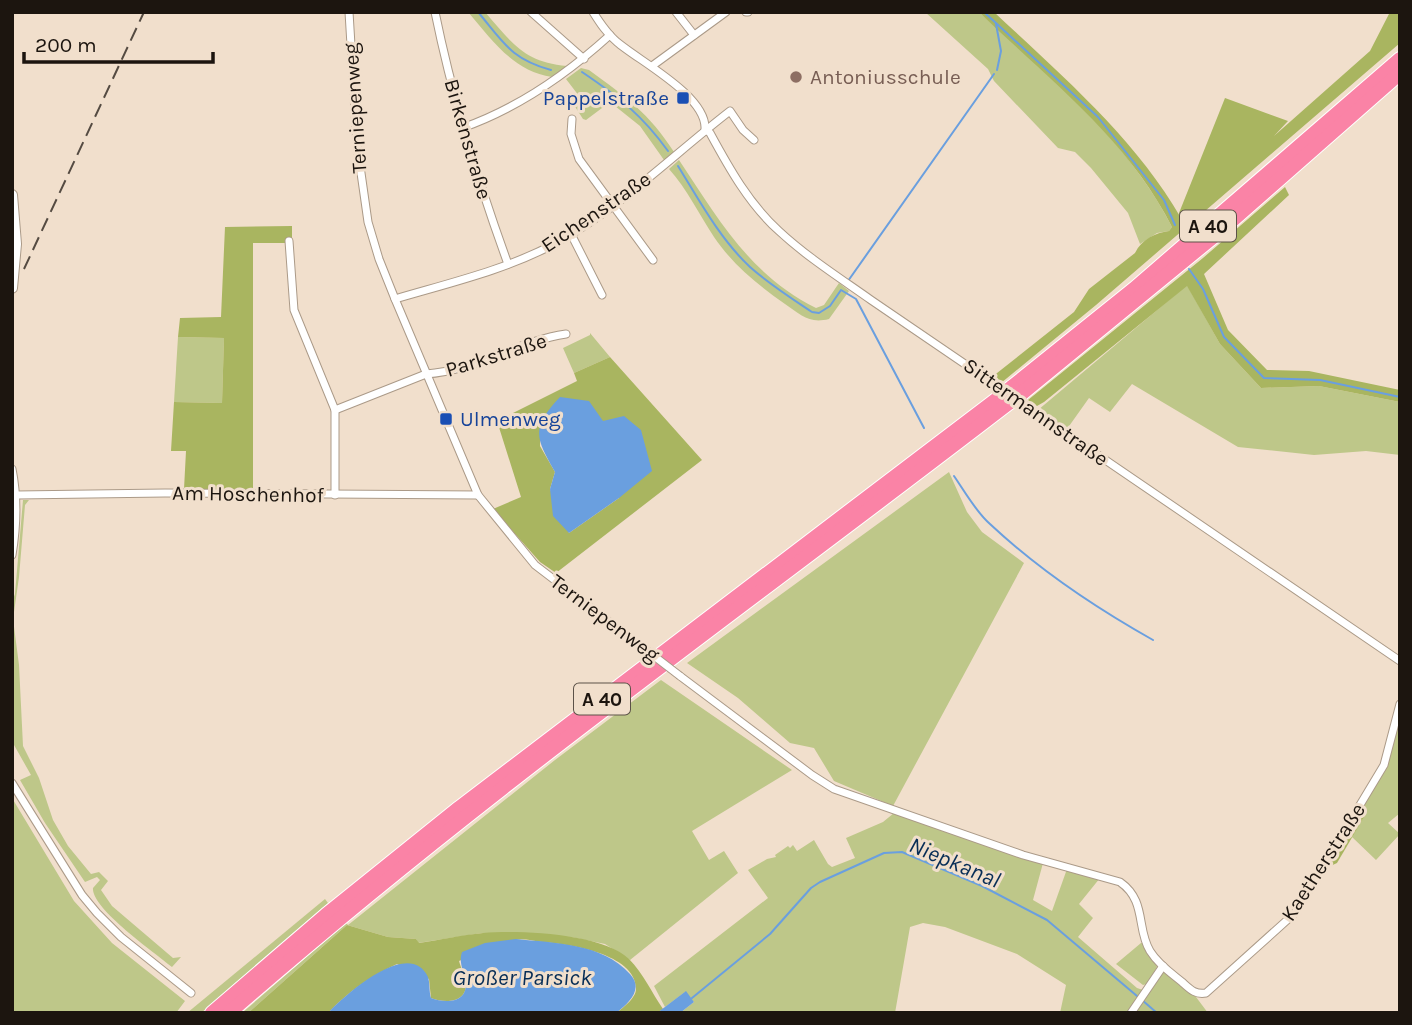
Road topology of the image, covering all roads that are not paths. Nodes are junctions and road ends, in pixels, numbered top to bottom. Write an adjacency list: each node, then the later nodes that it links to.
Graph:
1 (349, 12): 25 (street, Terniepenweg)
2 (435, 12): 14 (street, Birkenstraße)
3 (531, 12): 9 (street)
4 (593, 12): 7 (street, Sittermannstraße)
5 (676, 12): 8 (street)
6 (726, 12): 8 (street)
7 (610, 35): 9 (street); 11 (street, Sittermannstraße)
8 (694, 36): 11 (street)
9 (584, 59): 14 (street)
10 (1400, 59): 28 (highway, A 40)
11 (652, 66): 15 (street, Sittermannstraße)
12 (1400, 73): 28 (highway, A 40)
13 (572, 119): 18 (street)
14 (462, 128): 22 (street, Birkenstraße)
15 (705, 129): 16 (street); 18 (street, Eichenstraße); 35 (street, Sittermannstraße)
16 (754, 140)
17 (12, 195): 23 (main road)
18 (613, 205): 19 (street, Eichenstraße); 21 (street)
19 (571, 234): 22 (street, Eichenstraße); 24 (street)
20 (289, 241): 29 (street)
21 (653, 260)
22 (508, 264): 25 (street, Eichenstraße)
23 (12, 288)
24 (601, 295)
25 (395, 299): 27 (street, Terniepenweg)
26 (566, 334): 27 (street, Parkstraße)
27 (426, 374): 29 (street); 33 (street, Terniepenweg)
28 (1011, 395): 41 (highway, A 40); 42 (highway, A 40)
29 (335, 410): 32 (street)
30 (12, 469): 31 (street)
31 (17, 495): 32 (street, Am Hoschenhof); 34 (street)
32 (335, 495): 33 (street, Am Hoschenhof)
33 (478, 495): 38 (street, Terniepenweg, bridge)
34 (12, 555)
35 (1400, 661)
36 (1399, 707): 38 (street, Kaetherstraße)
37 (12, 783): 39 (street)
38 (1163, 966): 40 (street)
39 (191, 993)
40 (1134, 1009)
41 (212, 1013)
42 (229, 1013)

